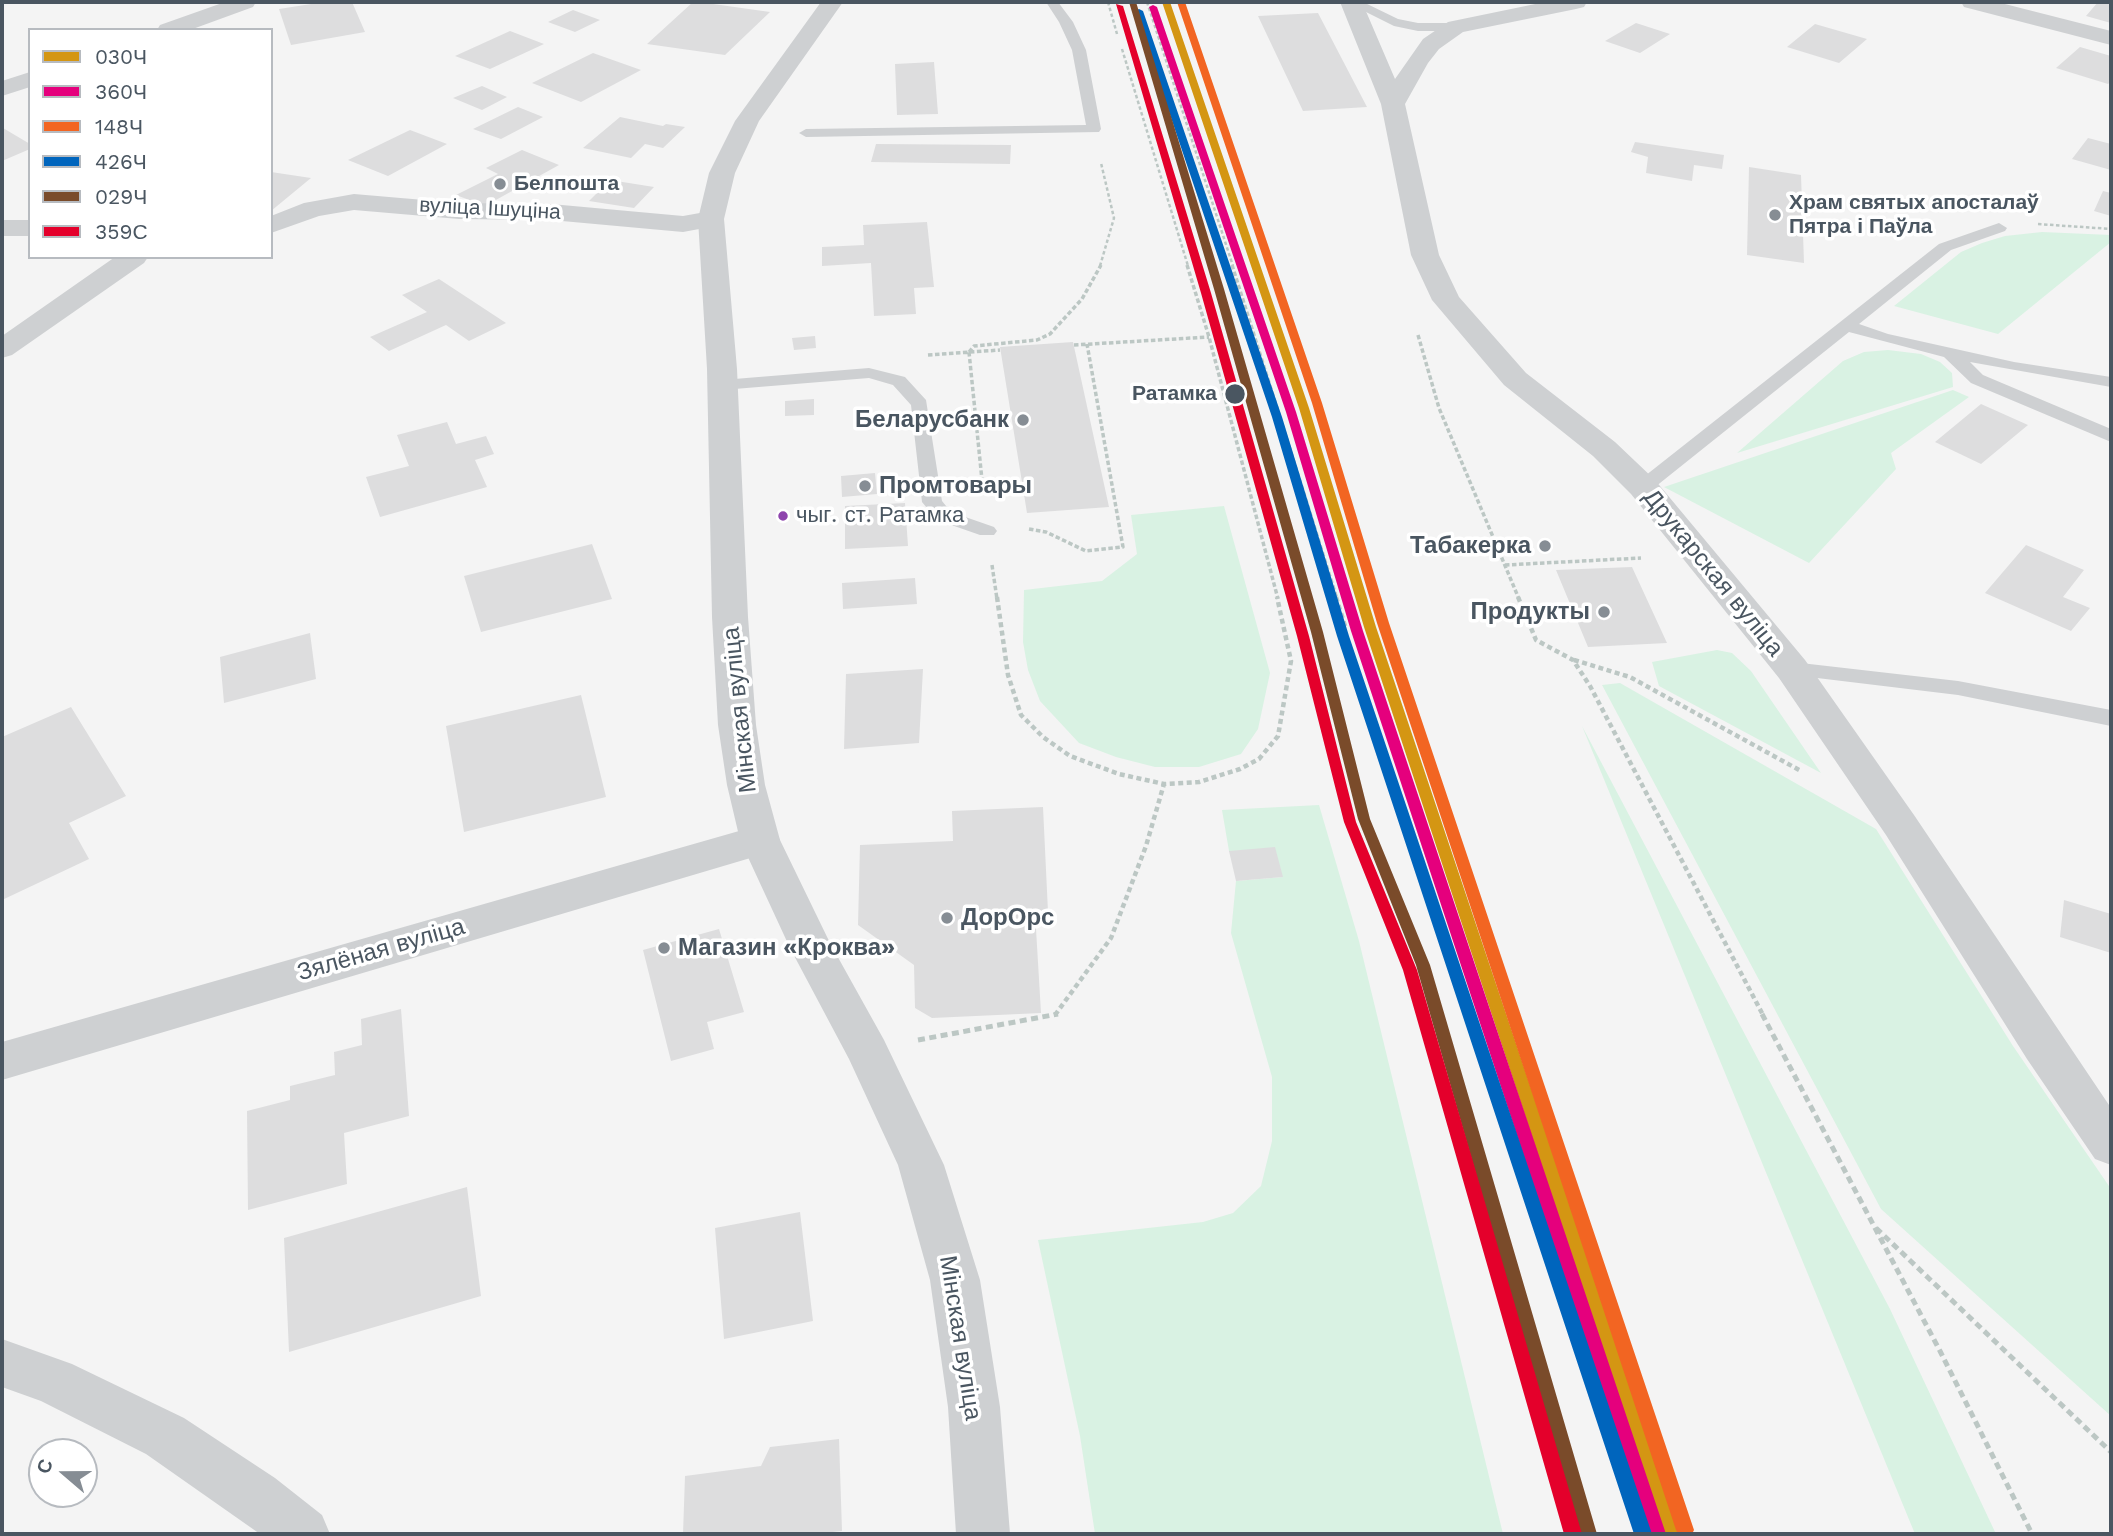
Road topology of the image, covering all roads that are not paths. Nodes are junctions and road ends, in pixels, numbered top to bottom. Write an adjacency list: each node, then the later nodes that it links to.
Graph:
1 (245, 2): 8 (street)
2 (832, 2): 14 (street, Мінская вуліца)
3 (1052, 2): 13 (lane)
4 (1352, 2): 7 (lane); 12 (street, Друкарская вуліца)
5 (1576, 2): 7 (street)
6 (1972, 2): 9 (street)
7 (1456, 27): 12 (street)
8 (174, 28)
9 (2111, 38)
10 (28, 80): 11 (street)
11 (2, 89)
12 (1393, 104): 26 (street, Друкарская вуліца)
13 (806, 133)
14 (711, 219): 15 (street, вуліца Ішуціна); 24 (street, Мінская вуліца)
15 (273, 224)
16 (2, 228): 17 (street)
17 (28, 228)
18 (1999, 228): 20 (lane)
19 (131, 259): 21 (street)
20 (1846, 326): 22 (lane); 26 (lane)
21 (2, 349)
22 (1948, 351): 23 (lane); 25 (lane)
23 (2111, 382)
24 (722, 385): 27 (lane); 30 (street, Мінская вуліца)
25 (2111, 436)
26 (1643, 487): 28 (street, Друкарская вуліца)
27 (987, 531)
28 (1792, 669): 29 (lane); 32 (street, Друкарская вуліца)
29 (2111, 718)
30 (760, 840): 31 (street, Зялёная вуліца); 35 (street, Мінская вуліца)
31 (2, 1061)
32 (2111, 1145)
33 (2, 1363): 34 (street)
34 (303, 1534)
35 (982, 1534)

